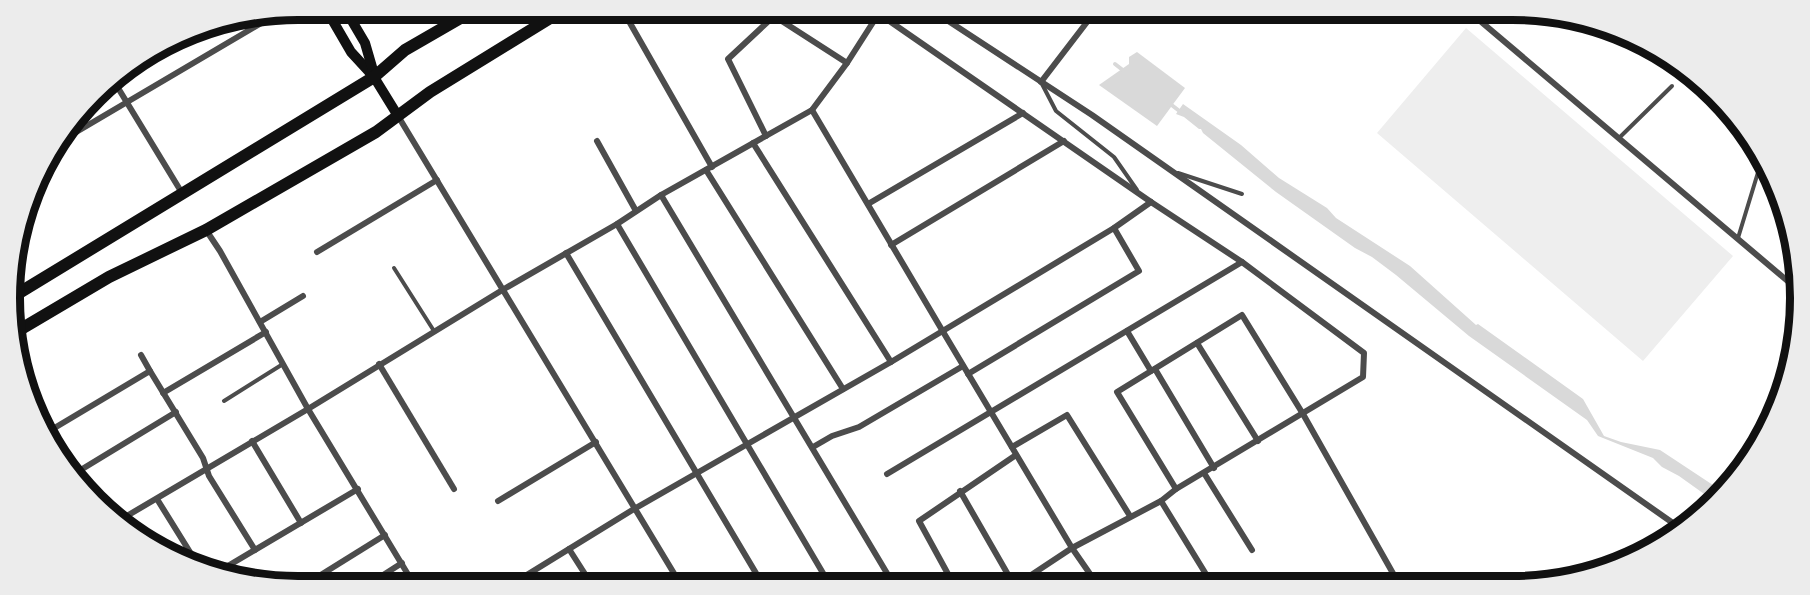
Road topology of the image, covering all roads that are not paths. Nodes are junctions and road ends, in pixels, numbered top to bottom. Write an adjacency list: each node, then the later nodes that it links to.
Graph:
1 (332, 20): 15 (main road)
2 (351, 20): 15 (main road)
3 (457, 20): 15 (main road)
4 (547, 20): 22 (main road)
5 (628, 20): 29 (street)
6 (770, 20): 24 (street)
7 (780, 20): 14 (street)
8 (875, 20): 14 (street)
9 (889, 20): 21 (street)
10 (947, 20): 16 (street)
11 (1089, 20): 16 (street)
12 (1479, 20): 25 (street)
13 (263, 22): 19 (street)
14 (847, 63): 20 (street)
15 (374, 77): 22 (main road); 33 (main road)
16 (1041, 82): 31 (street); 34 (lane)
17 (117, 86): 19 (street)
18 (1672, 86): 25 (lane)
19 (126, 102): 23 (street); 33 (street)
20 (812, 110): 24 (street); 38 (street)
21 (1023, 113): 27 (street); 38 (street)
22 (398, 116): 32 (street); 42 (main road)
23 (73, 134)
24 (766, 136): 28 (street)
25 (1619, 138): 43 (street)
26 (597, 141): 39 (street)
27 (1064, 141): 34 (street); 44 (street)
28 (753, 143): 29 (street); 61 (street)
29 (709, 168): 36 (street); 68 (street)
30 (1759, 170): 43 (lane)
31 (1172, 171): 35 (lane); 101 (street)
32 (437, 180): 45 (street); 50 (street)
33 (182, 193): 51 (main road)
34 (1139, 193): 37 (street)
35 (1242, 194)
36 (661, 195): 39 (street); 75 (street)
37 (1151, 202): 41 (street); 47 (street)
38 (868, 204): 44 (street)
39 (636, 212): 40 (street)
40 (617, 224): 46 (street); 80 (street)
41 (1114, 228): 55 (street); 67 (street)
42 (206, 230): 53 (street); 54 (main road)
43 (1738, 239): 49 (street)
44 (891, 245): 55 (street)
45 (317, 252)
46 (566, 253): 50 (street); 87 (street)
47 (1242, 262): 57 (street); 74 (street)
48 (394, 268): 56 (lane)
49 (1790, 284)
50 (504, 289): 56 (street); 79 (street)
51 (20, 292)
52 (303, 296): 53 (street)
53 (260, 322): 58 (street)
54 (21, 329)
55 (942, 330): 61 (street); 64 (street)
56 (434, 331): 63 (street)
57 (1127, 331): 65 (street); 72 (street)
58 (266, 332): 62 (street); 69 (street)
59 (1197, 343): 65 (street); 74 (street); 78 (street)
60 (141, 355): 66 (street)
61 (891, 362): 68 (street)
62 (283, 364): 70 (lane); 71 (street)
63 (379, 364): 71 (street); 91 (street)
64 (963, 366): 67 (street); 81 (street)
65 (1153, 370): 85 (street); 92 (street)
66 (150, 371): 69 (street); 76 (street)
67 (968, 374): 72 (street)
68 (843, 389): 75 (street)
69 (163, 393): 73 (street)
70 (224, 401)
71 (308, 409): 77 (street); 90 (street)
72 (990, 411): 82 (street); 89 (street)
73 (176, 412): 84 (street); 86 (street)
74 (1303, 414): 78 (street); 124 (street)
75 (795, 416): 80 (street); 81 (street)
76 (53, 429)
77 (252, 441): 84 (street); 100 (street)
78 (1258, 441): 85 (street)
79 (596, 442): 95 (street); 97 (street)
80 (748, 444): 87 (street); 117 (street)
81 (813, 447): 118 (street)
82 (1012, 447): 83 (street); 98 (street)
83 (1017, 455): 93 (street); 103 (street)
84 (208, 467): 94 (street); 105 (street)
85 (1214, 468): 88 (street)
86 (80, 471)
87 (696, 473): 97 (street); 116 (street)
88 (1204, 473): 92 (street); 106 (street)
89 (887, 474)
90 (358, 489): 100 (street); 102 (street)
91 (454, 489)
92 (1176, 489): 96 (street)
93 (960, 491): 119 (street); 120 (street)
94 (157, 499): 99 (street); 107 (street)
95 (498, 501)
96 (1161, 501): 98 (street); 123 (street)
97 (634, 509): 104 (street); 115 (street)
98 (1130, 516): 103 (street)
99 (126, 517)
100 (300, 523): 105 (street)
101 (1674, 524)
102 (385, 535): 108 (street); 110 (street)
103 (1072, 548): 121 (street); 122 (street)
104 (569, 549): 113 (street); 114 (street)
105 (255, 550): 109 (street)
106 (1252, 550)
107 (191, 554)
108 (402, 564): 111 (street); 112 (street)
109 (227, 566)
110 (319, 576)
111 (382, 576)
112 (409, 576)
113 (531, 576)
114 (586, 576)
115 (675, 576)
116 (759, 576)
117 (825, 576)
118 (889, 576)
119 (949, 576)
120 (1010, 576)
121 (1029, 576)
122 (1091, 576)
123 (1206, 576)
124 (1394, 576)

